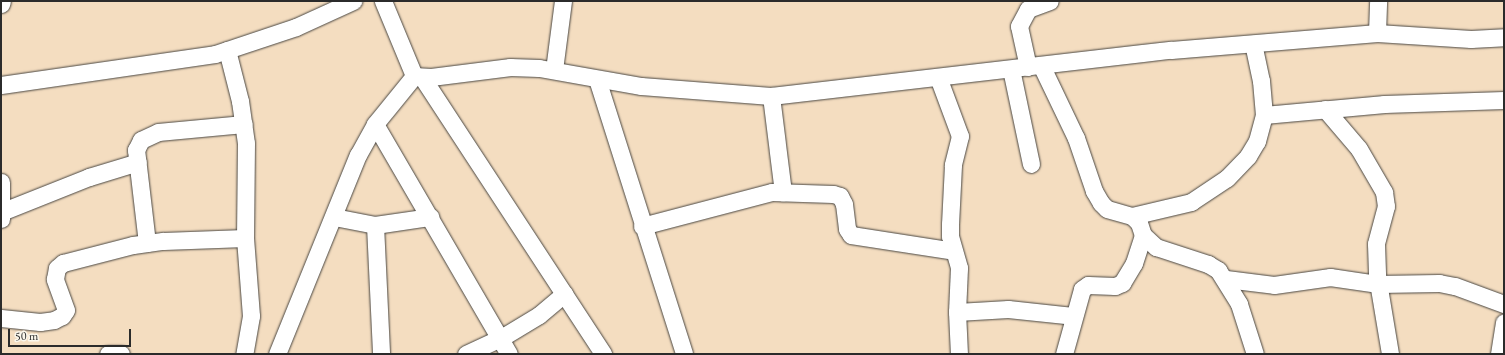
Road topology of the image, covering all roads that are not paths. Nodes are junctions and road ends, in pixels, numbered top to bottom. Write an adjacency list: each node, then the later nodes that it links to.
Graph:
1 (2, 1): 7 (street)
2 (353, 1): 11 (street)
3 (383, 1): 15 (street)
4 (563, 1): 14 (street)
5 (1050, 1): 12 (street)
6 (1378, 1): 8 (street)
7 (1, 4)
8 (1377, 33): 9 (street); 10 (street)
9 (1504, 37)
10 (1253, 44): 12 (street); 22 (street)
11 (227, 50): 18 (street); 23 (street)
12 (1035, 66): 13 (street); 30 (street)
13 (1011, 69): 16 (street); 26 (street)
14 (554, 70): 15 (street); 17 (street)
15 (418, 77): 24 (street); 42 (street)
16 (938, 77): 19 (street); 39 (street)
17 (597, 79): 19 (street); 35 (street)
18 (1, 85)
19 (771, 96): 28 (street)
20 (1504, 100): 21 (street)
21 (1325, 109): 22 (street); 41 (street)
22 (1264, 115): 30 (street)
23 (244, 124): 25 (street); 37 (street)
24 (375, 124): 31 (street); 32 (street)
25 (138, 162): 29 (street); 38 (street)
26 (1031, 164)
27 (1, 182): 29 (street)
28 (783, 192): 35 (street); 39 (street)
29 (2, 212): 33 (street)
30 (1132, 216): 36 (street)
31 (334, 217): 34 (street); 52 (street)
32 (430, 217): 34 (street); 48 (street)
33 (1, 219)
34 (375, 225): 53 (street)
35 (642, 226): 57 (street)
36 (1143, 235): 40 (street); 45 (street)
37 (245, 238): 38 (street); 51 (street)
38 (147, 243): 46 (street)
39 (954, 251): 44 (street)
40 (1226, 279): 41 (street); 60 (street)
41 (1378, 284): 43 (street); 61 (street)
42 (564, 294): 48 (street); 56 (street)
43 (1504, 304)
44 (957, 312): 45 (street); 58 (street)
45 (1073, 316): 59 (street)
46 (1, 318)
47 (1504, 322): 62 (street)
48 (501, 338): 54 (street); 55 (street)
49 (108, 354): 50 (street)
50 (121, 354)
51 (244, 354)
52 (277, 354)
53 (381, 354)
54 (466, 354)
55 (509, 354)
56 (604, 354)
57 (684, 354)
58 (959, 354)
59 (1064, 354)
60 (1255, 354)
61 (1390, 354)
62 (1499, 354)

